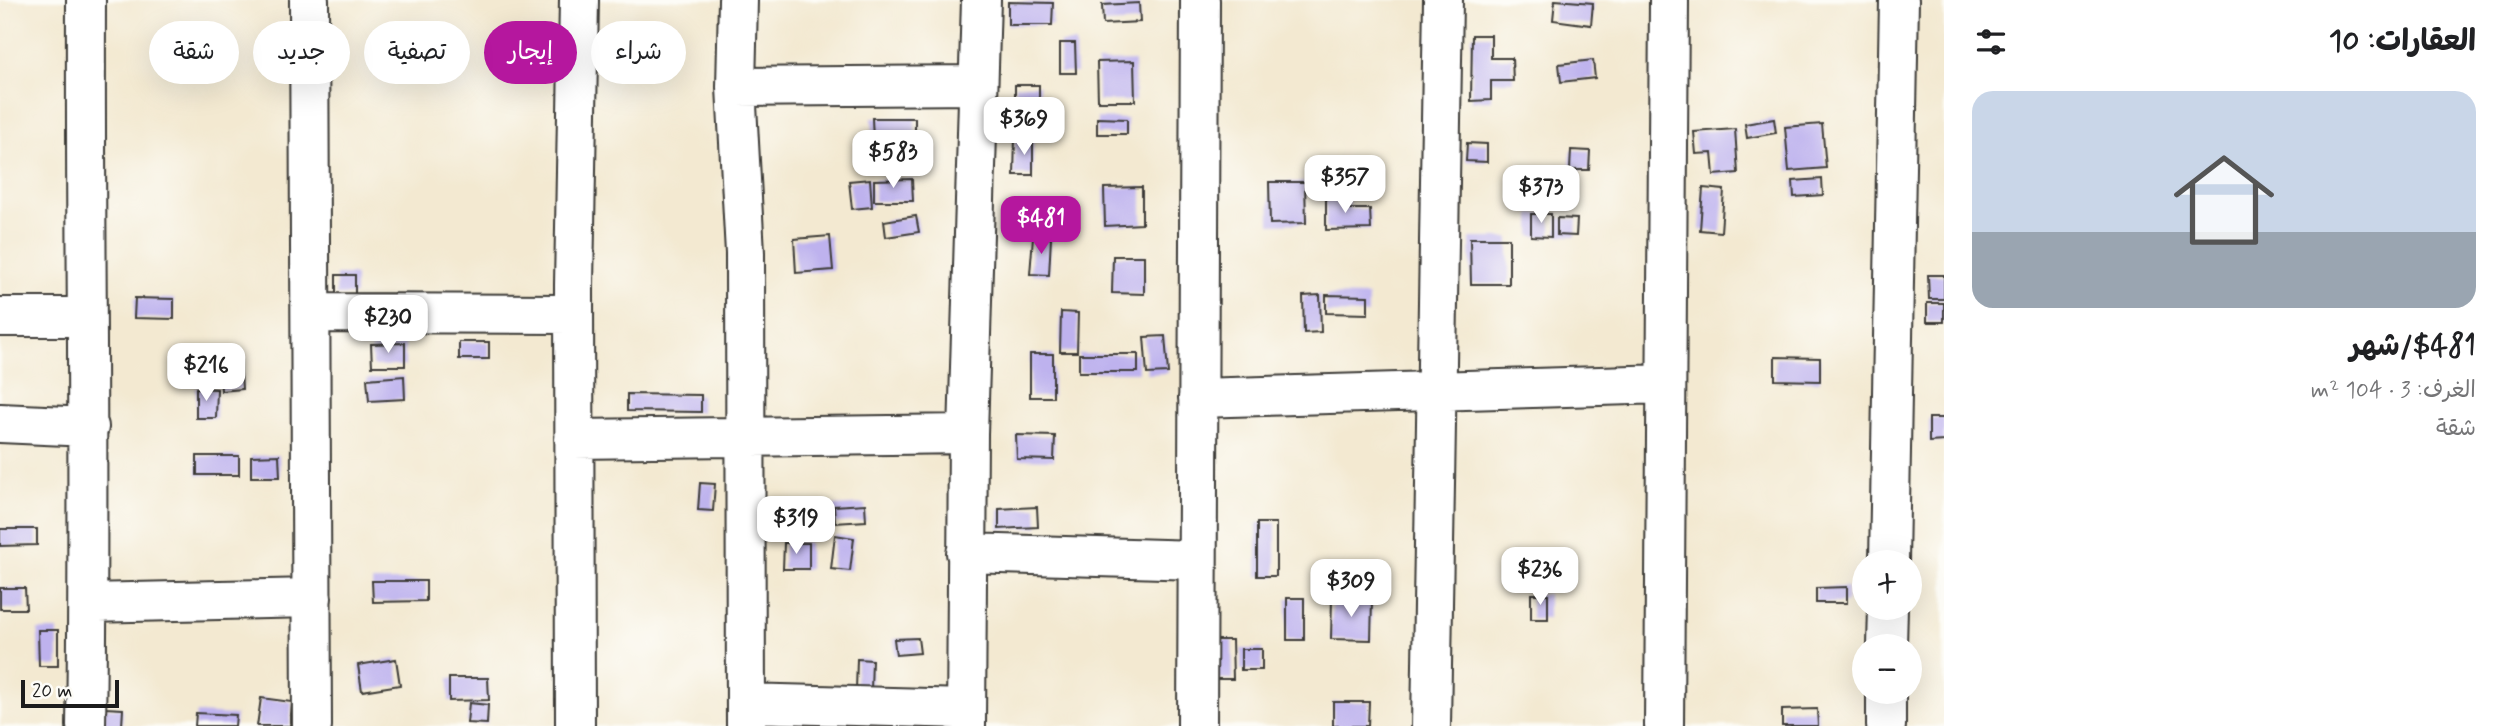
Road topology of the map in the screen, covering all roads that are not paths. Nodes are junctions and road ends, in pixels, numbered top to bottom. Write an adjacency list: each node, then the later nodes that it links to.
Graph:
1 (86, 0): 15 (street)
2 (309, 0): 12 (street)
3 (579, 0): 13 (street)
4 (738, 0): 11 (street)
5 (982, 0): 10 (street)
6 (1200, 0): 18 (street)
7 (1443, 0): 17 (street)
8 (1669, 0): 16 (street)
9 (1899, 0): 24 (street)
10 (978, 85): 11 (street); 21 (street)
11 (736, 87): 22 (street)
12 (312, 313): 13 (street); 27 (street)
13 (574, 314): 23 (street)
14 (0, 317): 15 (street)
15 (85, 317): 20 (street)
16 (1666, 384): 17 (street); 37 (street)
17 (1436, 390): 18 (street); 36 (street)
18 (1198, 398): 26 (street)
19 (0, 423): 20 (street)
20 (89, 426): 28 (street)
21 (968, 434): 22 (street); 25 (street)
22 (747, 438): 23 (street); 30 (street)
23 (574, 439): 34 (street)
24 (1889, 550)
25 (966, 553): 26 (street); 31 (street)
26 (1196, 559): 35 (street)
27 (312, 598): 28 (street); 33 (street)
28 (88, 603): 32 (street)
29 (1886, 704): 38 (street)
30 (746, 715): 31 (street)
31 (966, 717)
32 (86, 726)
33 (312, 726)
34 (575, 726)
35 (1197, 726)
36 (1431, 726)
37 (1664, 726)
38 (1886, 726)

